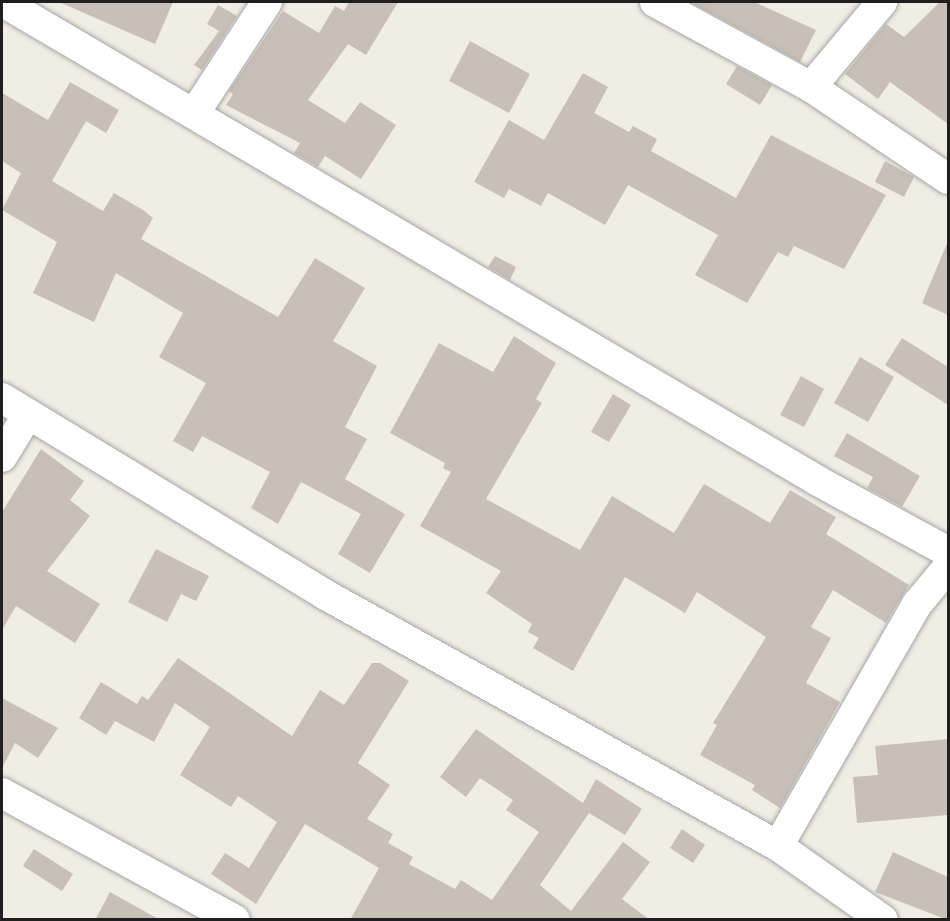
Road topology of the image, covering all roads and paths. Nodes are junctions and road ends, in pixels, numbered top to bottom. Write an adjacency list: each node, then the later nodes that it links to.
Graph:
1 (3, 2): 6 (street)
2 (267, 2): 6 (street)
3 (655, 2): 5 (street)
4 (882, 2): 5 (street)
5 (811, 87): 7 (street)
6 (194, 114): 11 (street)
7 (948, 179)
8 (2, 398): 9 (street)
9 (28, 414): 10 (street); 14 (street)
10 (2, 458)
11 (948, 552)
12 (948, 567): 14 (street)
13 (2, 793): 16 (street)
14 (778, 846): 15 (street)
15 (877, 918)
16 (235, 920)

